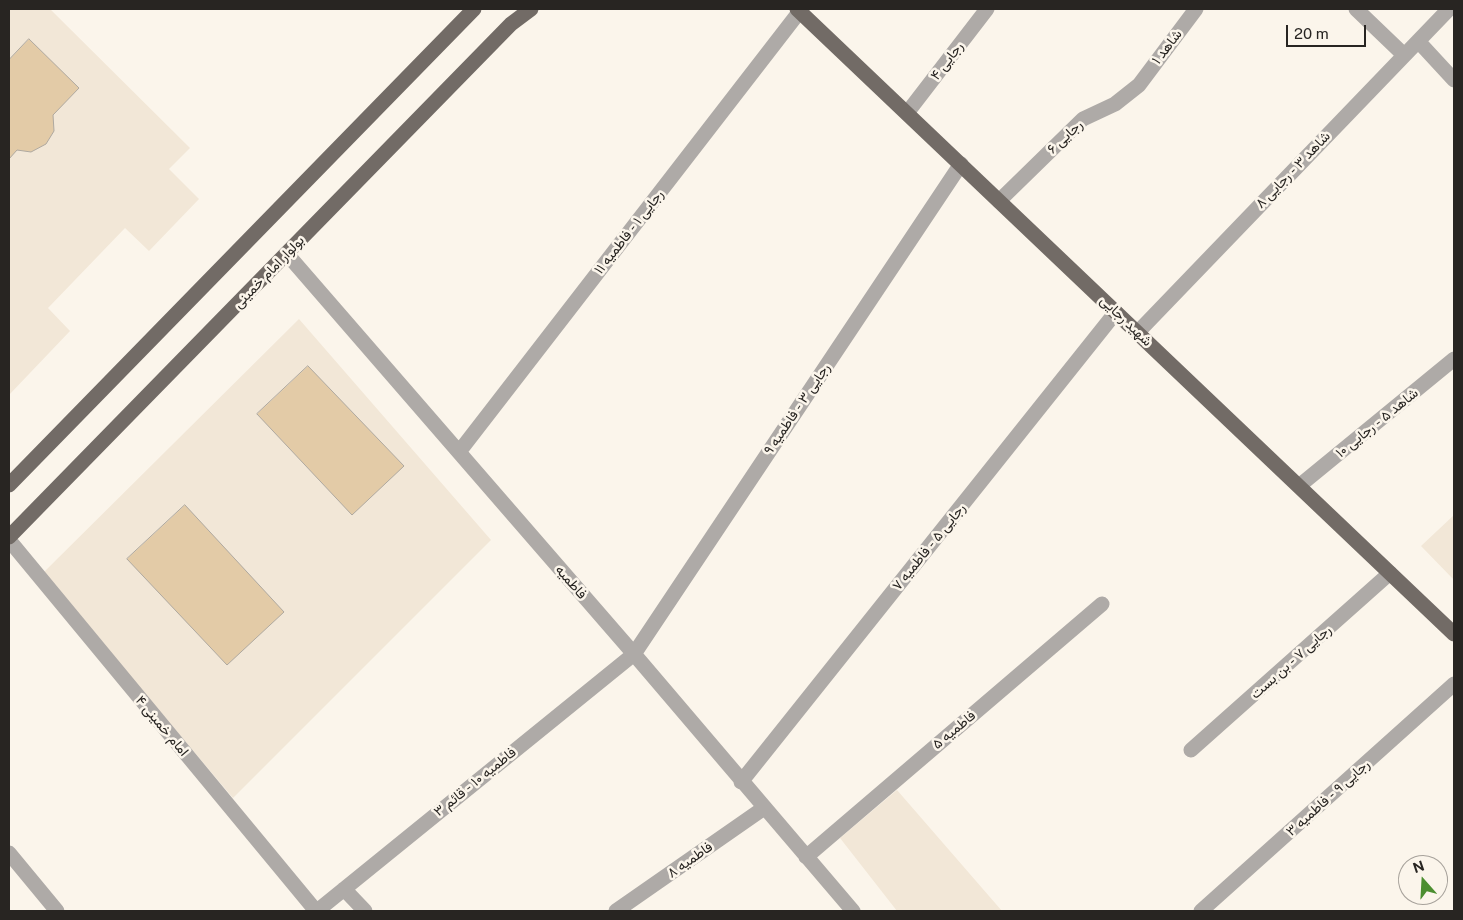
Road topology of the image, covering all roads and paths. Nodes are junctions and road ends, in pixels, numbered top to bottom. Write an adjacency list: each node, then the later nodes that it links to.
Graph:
1 (474, 9): 20 (main road)
2 (532, 9): 15 (main road, بولوار امام خمینی)
3 (987, 9): 12 (street, رجایی ۴)
4 (1196, 9): 11 (street, شاهد ۱)
5 (1356, 9): 9 (street)
6 (1449, 9): 8 (street, شاهد ۳ - رجایی ۸)
7 (799, 10): 12 (main road, شهید رجایی); 19 (street, رجایی ۱ - فاطمیه ۱۱)
8 (1418, 41): 9 (street, شاهد ۳ - رجایی ۸); 10 (street)
9 (1404, 55): 17 (street, شاهد ۳ - رجایی ۸)
10 (1454, 80)
11 (1139, 85): 14 (street, رجایی ۶)
12 (906, 113): 13 (main road, شهید رجایی)
13 (961, 164): 14 (main road, شهید رجایی); 26 (street, رجایی ۳ - فاطمیه ۹)
14 (1000, 201): 16 (main road, شهید رجایی)
15 (287, 254): 19 (street, فاطمیه); 22 (main road, بولوار امام خمینی)
16 (1116, 312): 17 (main road, شهید رجایی); 29 (street, رجایی ۵ - فاطمیه ۷)
17 (1138, 332): 21 (main road, شهید رجایی)
18 (1454, 360): 21 (street, شاهد ۵ - رجایی ۱۰)
19 (459, 452): 26 (street, فاطمیه)
20 (9, 485)
21 (1299, 486): 23 (main road, شهید رجایی)
22 (9, 539): 35 (street, امام خمینی ۴)
23 (1390, 573): 25 (main road, شهید رجایی); 28 (street, رجایی ۷ - بن بست)
24 (1102, 604): 32 (street, فاطمیه ۵)
25 (1454, 634)
26 (634, 654): 29 (street, فاطمیه); 33 (street, فاطمیه ۱۰ - قائم ۳)
27 (1454, 684): 39 (street, رجایی ۹ - فاطمیه ۳)
28 (1191, 750)
29 (742, 782): 30 (street, فاطمیه)
30 (764, 808): 32 (street, فاطمیه); 37 (street, فاطمیه ۸)
31 (9, 853): 34 (street)
32 (806, 856): 38 (street, فاطمیه)
33 (344, 889): 35 (street, فاطمیه ۱۰ - قائم ۳); 36 (street)
34 (57, 911)
35 (317, 911)
36 (365, 911)
37 (616, 911)
38 (853, 911)
39 (1201, 911)

